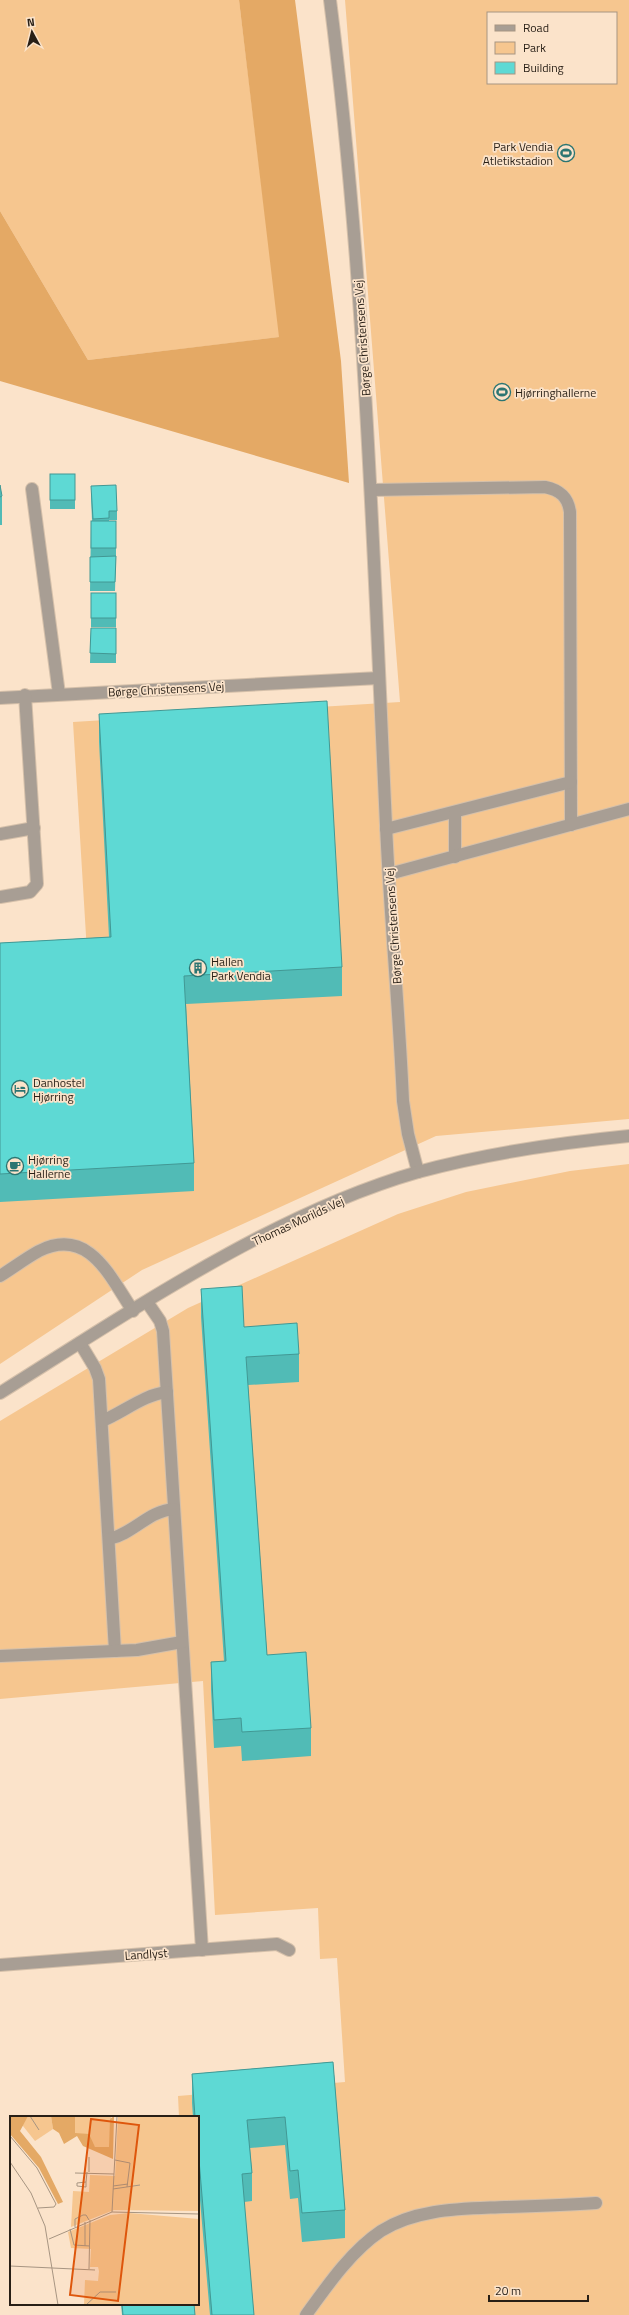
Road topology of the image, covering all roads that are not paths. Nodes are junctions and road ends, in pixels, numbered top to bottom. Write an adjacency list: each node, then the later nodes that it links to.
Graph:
1 (330, 0): 3 (street, Børge Christensens Vej)
2 (32, 489): 5 (street)
3 (372, 490): 4 (street, Børge Christensens Vej); 8 (street)
4 (379, 678): 5 (street, Børge Christensens Vej); 13 (street, Børge Christensens Vej)
5 (59, 694): 6 (street, Børge Christensens Vej)
6 (25, 695): 7 (street, Børge Christensens Vej); 12 (street)
7 (0, 698)
8 (572, 782): 10 (street); 11 (street)
9 (629, 809): 11 (street)
10 (455, 812): 13 (street); 15 (street)
11 (571, 825): 15 (street)
12 (34, 828): 14 (street); 17 (street)
13 (386, 829): 16 (street, Børge Christensens Vej)
14 (0, 834)
15 (454, 857): 16 (street)
16 (389, 874): 19 (street, Børge Christensens Vej)
17 (0, 897)
18 (629, 1136): 19 (street, Thomas Morilds Vej)
19 (418, 1172): 21 (street, Thomas Morilds Vej)
20 (0, 1276): 22 (street)
21 (147, 1302): 22 (street, Thomas Morilds Vej); 24 (street)
22 (133, 1311): 23 (street, Thomas Morilds Vej)
23 (80, 1343): 25 (street, Thomas Morilds Vej); 26 (street)
24 (167, 1392): 26 (street); 27 (street)
25 (0, 1393)
26 (102, 1421): 28 (street)
27 (174, 1509): 28 (street); 29 (street)
28 (109, 1539): 30 (street)
29 (182, 1642): 30 (street); 32 (street)
30 (115, 1651): 31 (street)
31 (0, 1656)
32 (202, 1950): 33 (street, Landlyst); 34 (street, Landlyst)
33 (289, 1950)
34 (0, 1965)
35 (596, 2203): 36 (street)
36 (306, 2315)

